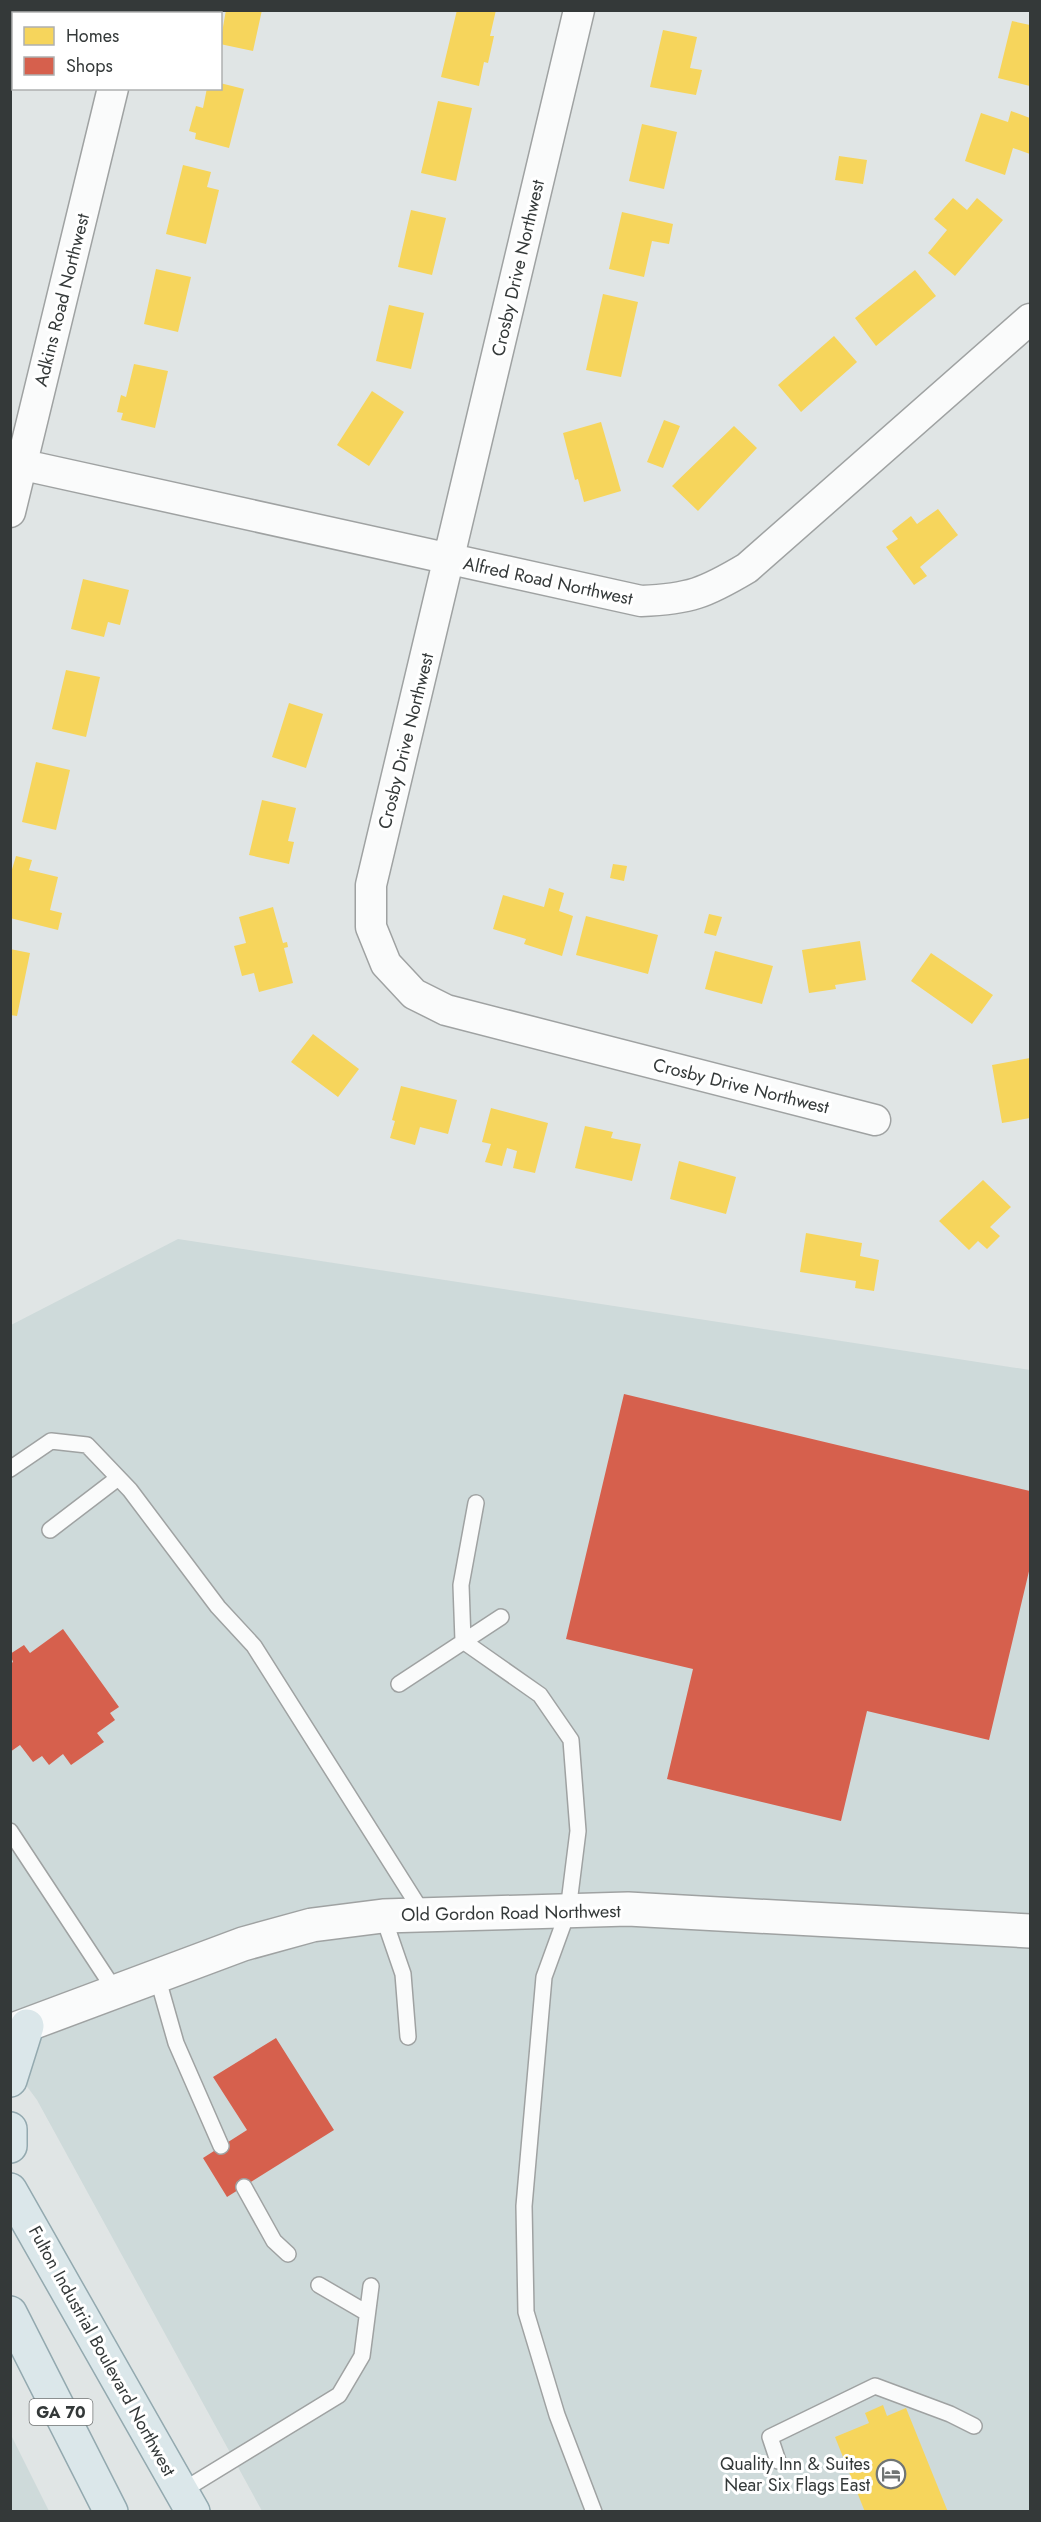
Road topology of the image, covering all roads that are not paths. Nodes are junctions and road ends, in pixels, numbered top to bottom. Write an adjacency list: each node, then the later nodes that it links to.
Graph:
1 (579, 10): 6 (street, Crosby Drive Northwest)
2 (112, 90): 4 (street, Adkins Road Northwest)
3 (1030, 320): 6 (street, Alfred Road Northwest)
4 (16, 463): 5 (street, Adkins Road Northwest); 6 (street, Alfred Road Northwest)
5 (10, 512)
6 (449, 559): 7 (street, Crosby Drive Northwest)
7 (875, 1120)
8 (10, 1469): 9 (lane)
9 (118, 1478): 11 (lane); 17 (lane)
10 (476, 1503): 13 (lane)
11 (50, 1530)
12 (501, 1617): 13 (lane)
13 (463, 1641): 14 (lane); 16 (lane)
14 (399, 1684)
15 (10, 1831): 21 (lane)
16 (568, 1911): 17 (main road, Old Gordon Road Northwest); 19 (main road, Old Gordon Road Northwest); 39 (lane)
17 (424, 1915): 18 (main road, Old Gordon Road Northwest)
18 (383, 1916): 20 (main road, Old Gordon Road Northwest); 23 (lane)
19 (1030, 1931)
20 (158, 1976): 21 (main road, Old Gordon Road Northwest); 27 (lane)
21 (116, 1992): 22 (main road, Old Gordon Road Northwest)
22 (19, 2029): 24 (main road)
23 (408, 2037)
24 (10, 2080)
25 (10, 2129): 26 (main road)
26 (10, 2146)
27 (221, 2146)
28 (244, 2187): 30 (lane)
29 (10, 2190): 37 (main road, Fulton Industrial Boulevard Northwest)
30 (288, 2254)
31 (319, 2285): 34 (lane)
32 (371, 2286): 34 (lane)
33 (10, 2313): 38 (main road, GA 70)
34 (368, 2313): 37 (lane)
35 (974, 2426): 36 (lane)
36 (778, 2461)
37 (187, 2501)
38 (111, 2511)
39 (594, 2511)

